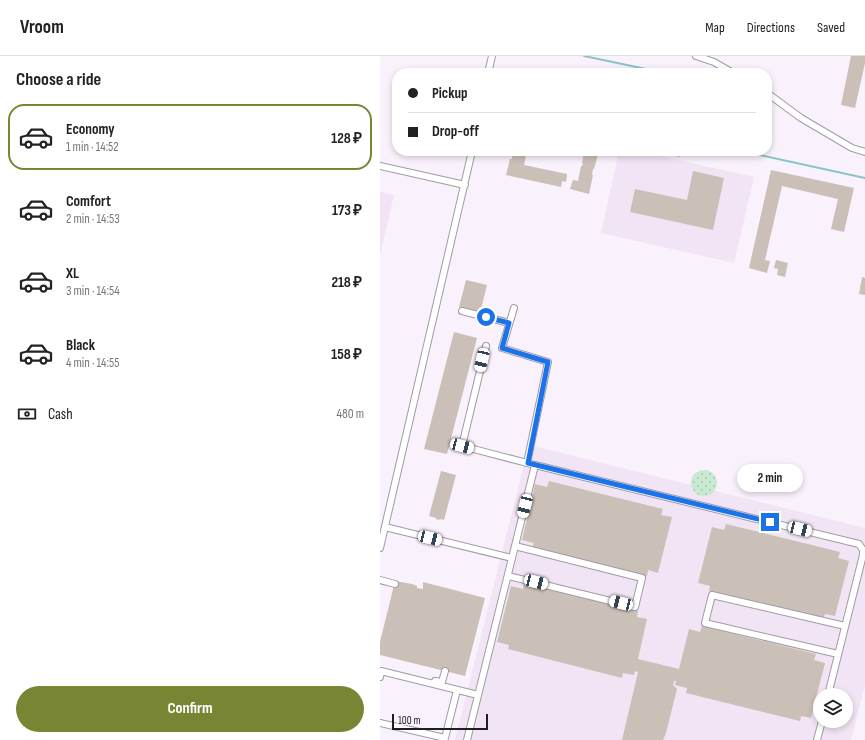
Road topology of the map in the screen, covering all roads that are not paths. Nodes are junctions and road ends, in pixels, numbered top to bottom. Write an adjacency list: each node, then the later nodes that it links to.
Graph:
1 (492, 56): 3 (street)
2 (696, 56): 4 (street)
3 (489, 68)
4 (724, 68)
5 (772, 96): 6 (street)
6 (865, 152)
7 (471, 156): 9 (street)
8 (380, 166): 9 (street)
9 (465, 185): 16 (street)
10 (514, 308): 12 (street)
11 (462, 311): 12 (street)
12 (509, 323): 14 (street)
13 (486, 346): 14 (street)
14 (528, 463): 15 (street)
15 (535, 465): 17 (street); 23 (street)
16 (385, 527): 18 (street); 19 (street)
17 (515, 546): 19 (street); 20 (street)
18 (380, 548)
19 (512, 558): 20 (street)
20 (508, 576): 30 (street)
21 (380, 580): 22 (street)
22 (394, 584)
23 (845, 626): 24 (street); 24 (street)
24 (838, 654): 28 (street)
25 (380, 668): 26 (street)
26 (445, 671)
27 (380, 676): 29 (street)
28 (830, 688)
29 (457, 690): 30 (street); 31 (street)
30 (478, 695): 33 (street)
31 (380, 723)
32 (820, 728): 34 (street)
33 (467, 740)
34 (817, 740)

